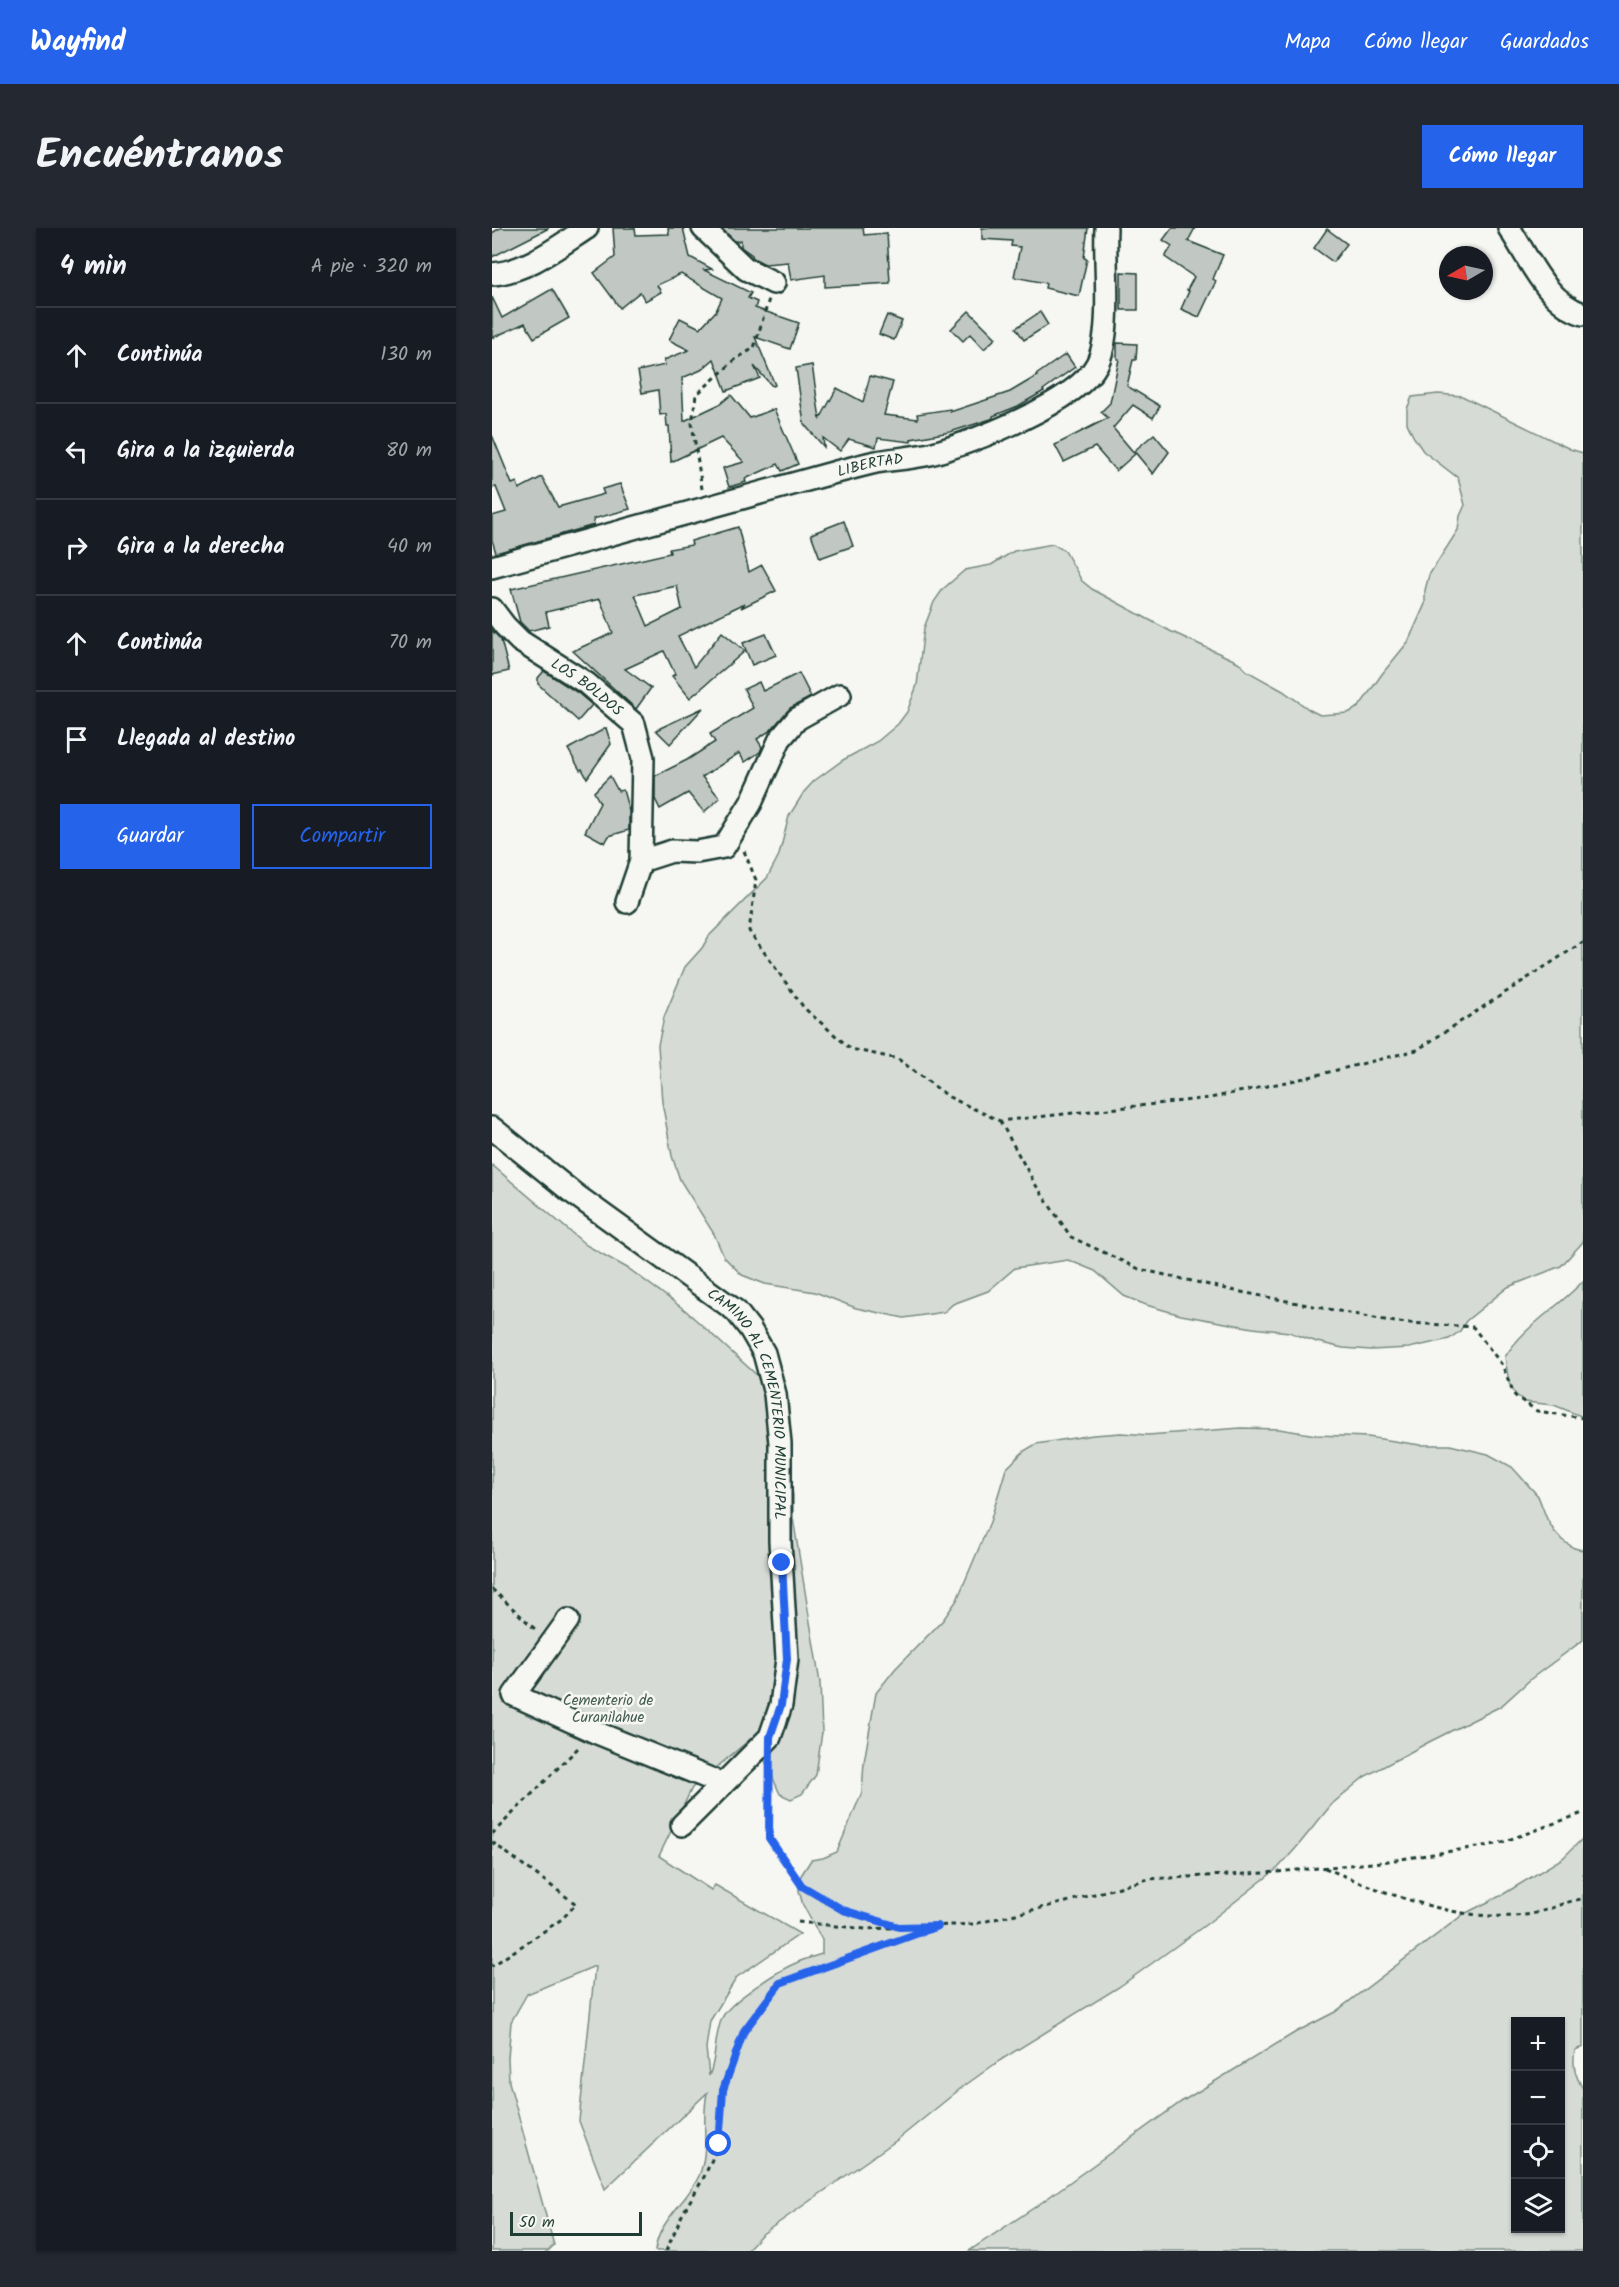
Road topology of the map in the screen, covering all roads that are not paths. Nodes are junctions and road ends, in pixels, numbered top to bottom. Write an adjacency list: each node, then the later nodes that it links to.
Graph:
1 (586, 228): 5 (street)
2 (703, 228): 6 (street)
3 (1106, 228): 8 (street, LIBERTAD)
4 (1509, 228): 7 (street)
5 (492, 274)
6 (774, 283)
7 (1583, 314)
8 (492, 567)
9 (492, 609): 11 (street, LOS BOLDOS)
10 (840, 695): 11 (street)
11 (641, 861): 12 (street, LOS BOLDOS)
12 (627, 902)
13 (492, 1128): 15 (street, CAMINO AL CEMENTERIO MUNICIPAL)
14 (568, 1620): 15 (street)
15 (723, 1784): 16 (street, CAMINO AL CEMENTERIO MUNICIPAL)
16 (682, 1825)

